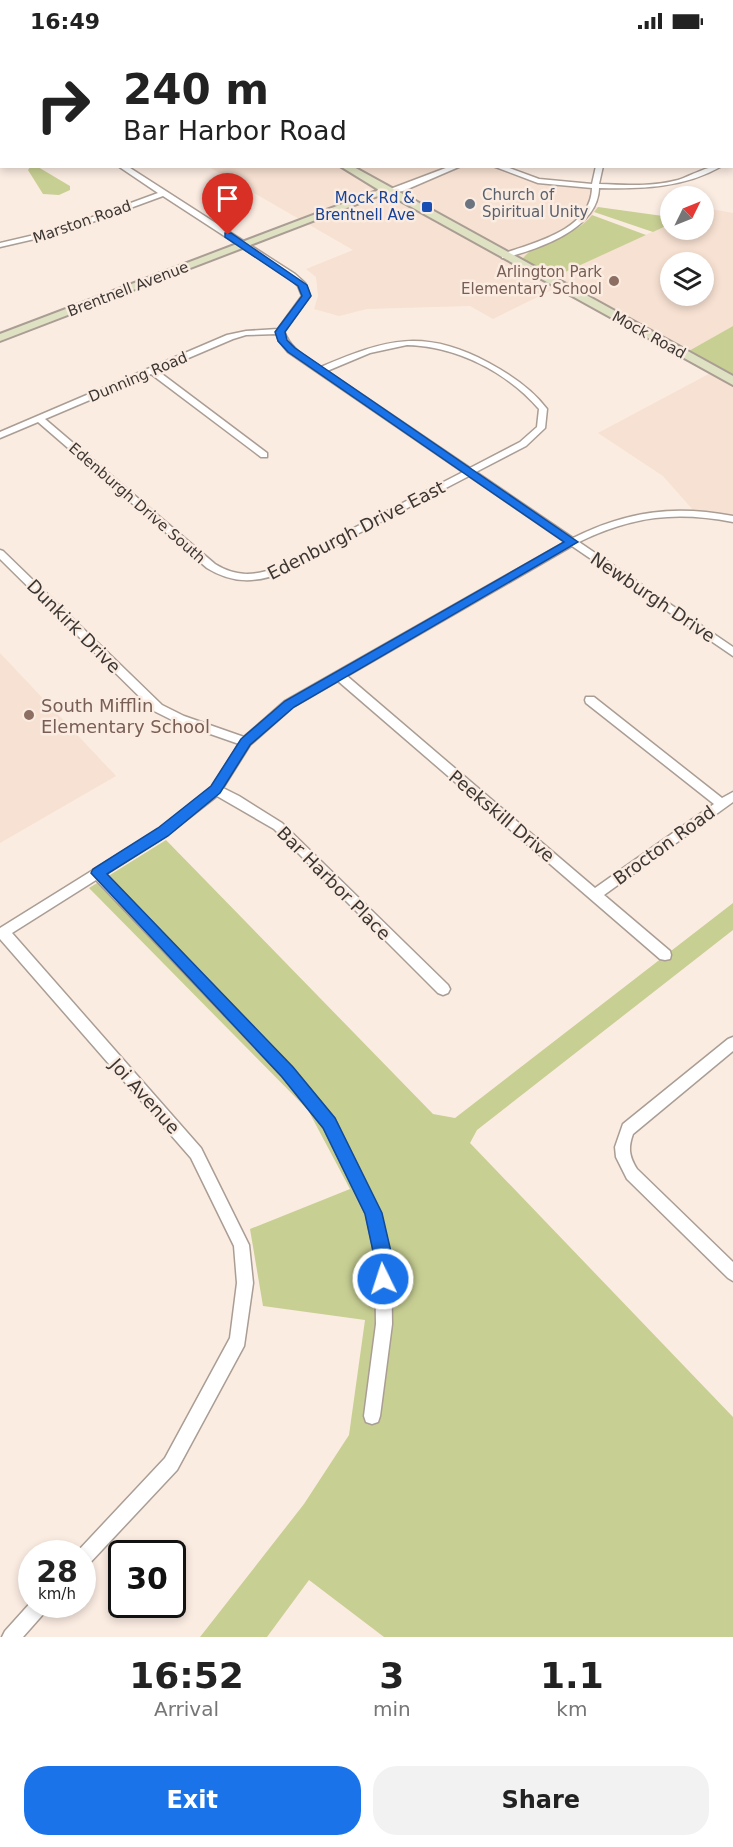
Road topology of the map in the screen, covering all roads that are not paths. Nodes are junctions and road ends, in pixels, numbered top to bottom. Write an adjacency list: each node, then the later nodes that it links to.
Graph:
1 (124, 168): 9 (street)
2 (348, 168): 8 (main road, Mock Road)
3 (453, 168): 8 (street, Brentnell Avenue)
4 (502, 168): 7 (street)
5 (599, 168): 7 (street)
6 (714, 168): 7 (street)
7 (595, 187): 12 (street)
8 (388, 191): 11 (main road, Brentnell Avenue); 12 (main road, Mock Road)
9 (163, 194): 10 (street, Marston Road); 11 (street)
10 (0, 245)
11 (243, 245): 13 (street); 14 (main road, Brentnell Avenue)
12 (506, 256): 17 (main road, Mock Road)
13 (280, 332): 15 (street, Newburgh Drive); 16 (street, Dunning Road)
14 (0, 338)
15 (321, 370): 21 (street, Newburgh Drive); 21 (street, Edenburgh Drive East)
16 (153, 371): 18 (street, Dunning Road); 20 (street)
17 (733, 381)
18 (39, 418): 19 (street, Dunning Road); 25 (street, Edenburgh Drive South)
19 (0, 435)
20 (264, 455)
21 (469, 472): 23 (street, Newburgh Drive); 25 (street, Edenburgh Drive East)
22 (733, 519): 23 (street)
23 (572, 542): 26 (street, Newburgh Drive); 27 (street)
24 (0, 553): 29 (street, Dunkirk Drive)
25 (240, 579)
26 (733, 652)
27 (340, 676): 29 (street); 34 (street, Peekskill Drive)
28 (590, 700): 32 (street)
29 (246, 742): 30 (street)
30 (216, 790): 33 (street); 37 (street, Bar Harbor Place)
31 (733, 796): 32 (street, Brocton Road)
32 (722, 804): 34 (street, Brocton Road)
33 (98, 873): 35 (street); 40 (street)
34 (596, 895): 36 (street, Peekskill Drive)
35 (2, 933): 41 (street, Joi Avenue)
36 (664, 955)
37 (443, 989)
38 (731, 1048): 39 (street)
39 (733, 1273)
40 (372, 1416)
41 (96, 1544)
42 (28, 1618): 43 (street)
43 (11, 1637)

